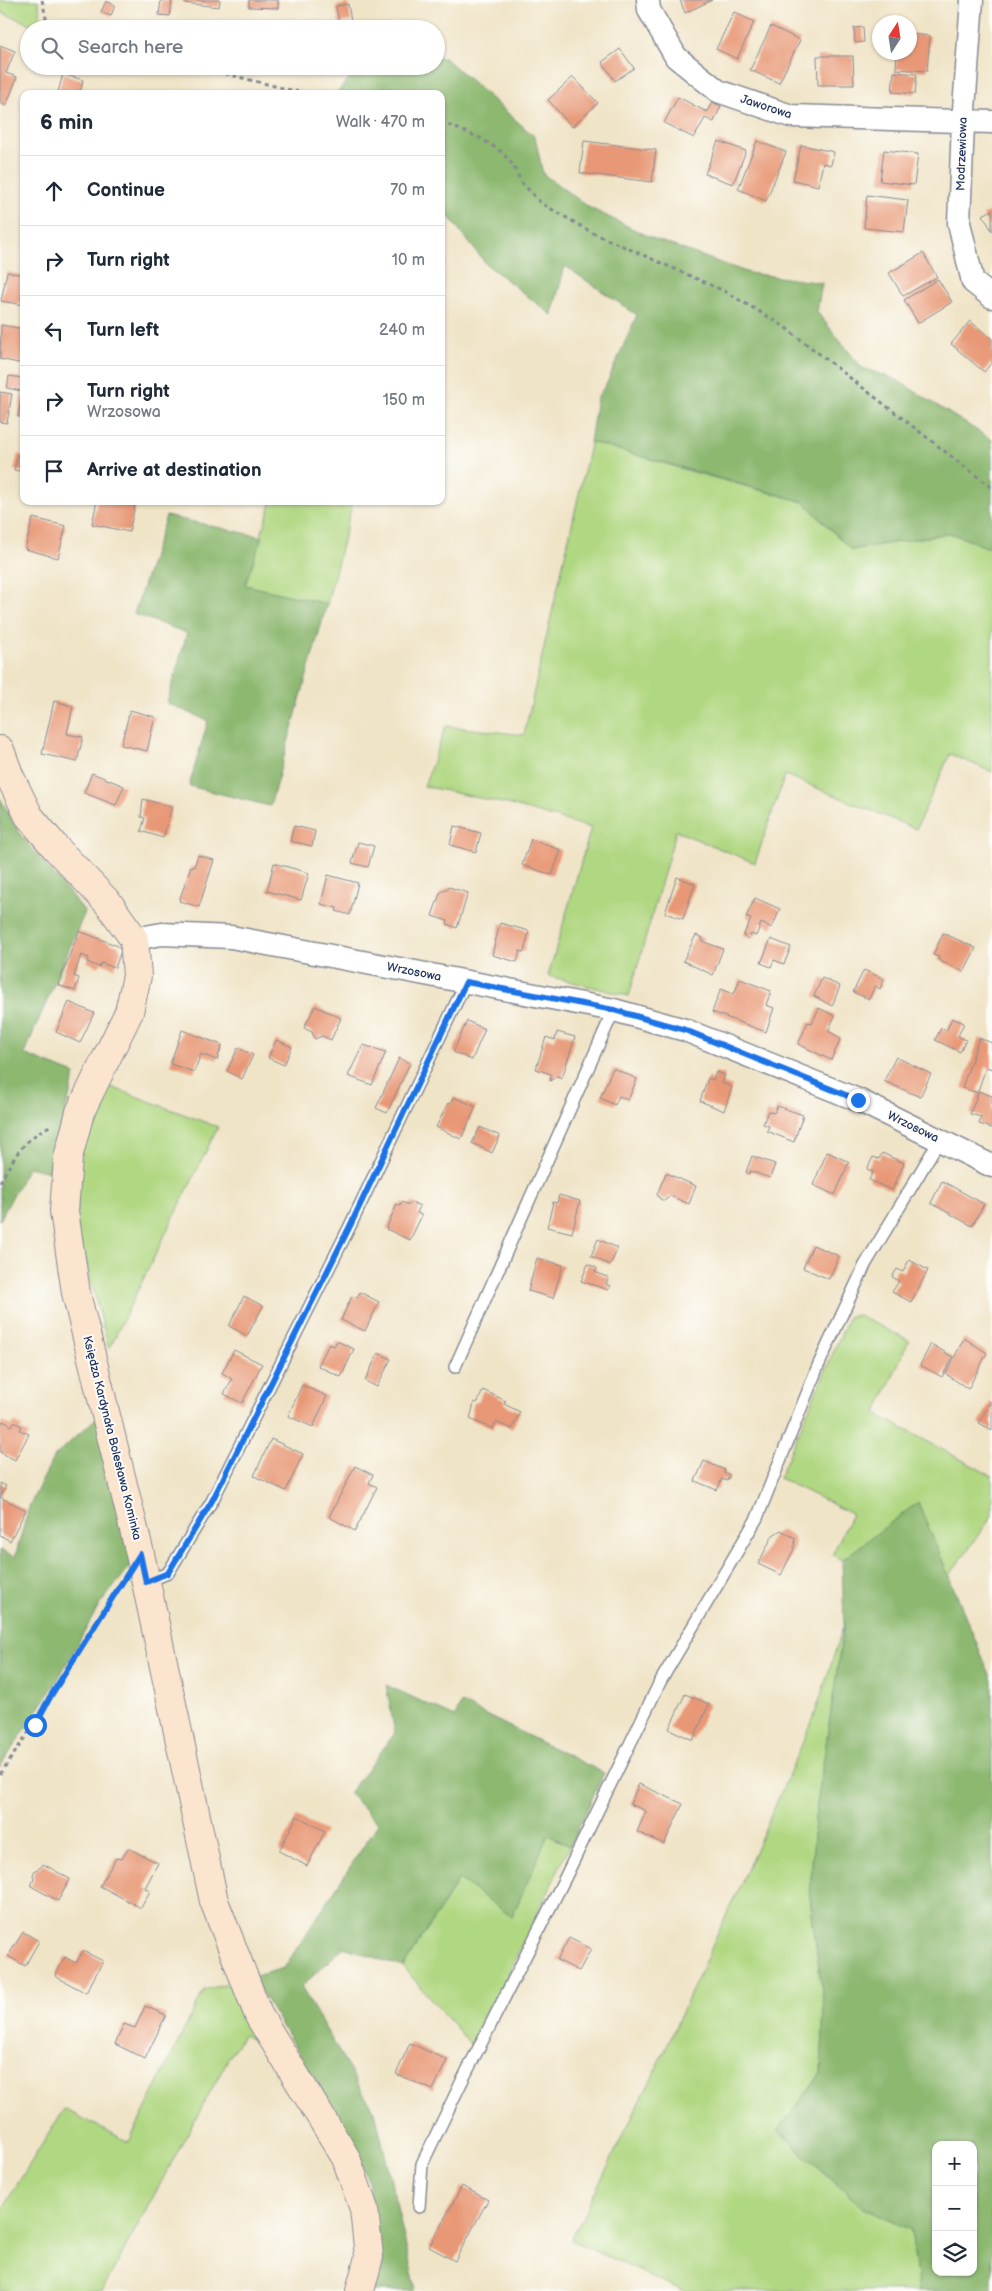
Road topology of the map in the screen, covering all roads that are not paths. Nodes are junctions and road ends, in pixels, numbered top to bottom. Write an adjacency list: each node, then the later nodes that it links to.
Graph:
1 (648, 0): 3 (street, Jaworowa)
2 (972, 0): 3 (street, Modrzewiowa)
3 (963, 122): 4 (street, Jaworowa); 5 (street, Modrzewiowa)
4 (992, 122)
5 (992, 298)
6 (0, 750): 7 (street)
7 (134, 939): 8 (street, Wrzosowa); 13 (street, Księdza Kardynała Bolesława Kominka)
8 (466, 982): 9 (street, Wrzosowa); 13 (lane)
9 (614, 1010): 10 (street, Wrzosowa); 12 (lane)
10 (940, 1140): 11 (street, Wrzosowa); 14 (lane)
11 (992, 1166)
12 (455, 1367)
13 (146, 1582): 15 (street, Księdza Kardynała Bolesława Kominka)
14 (419, 2207)
15 (360, 2291)

